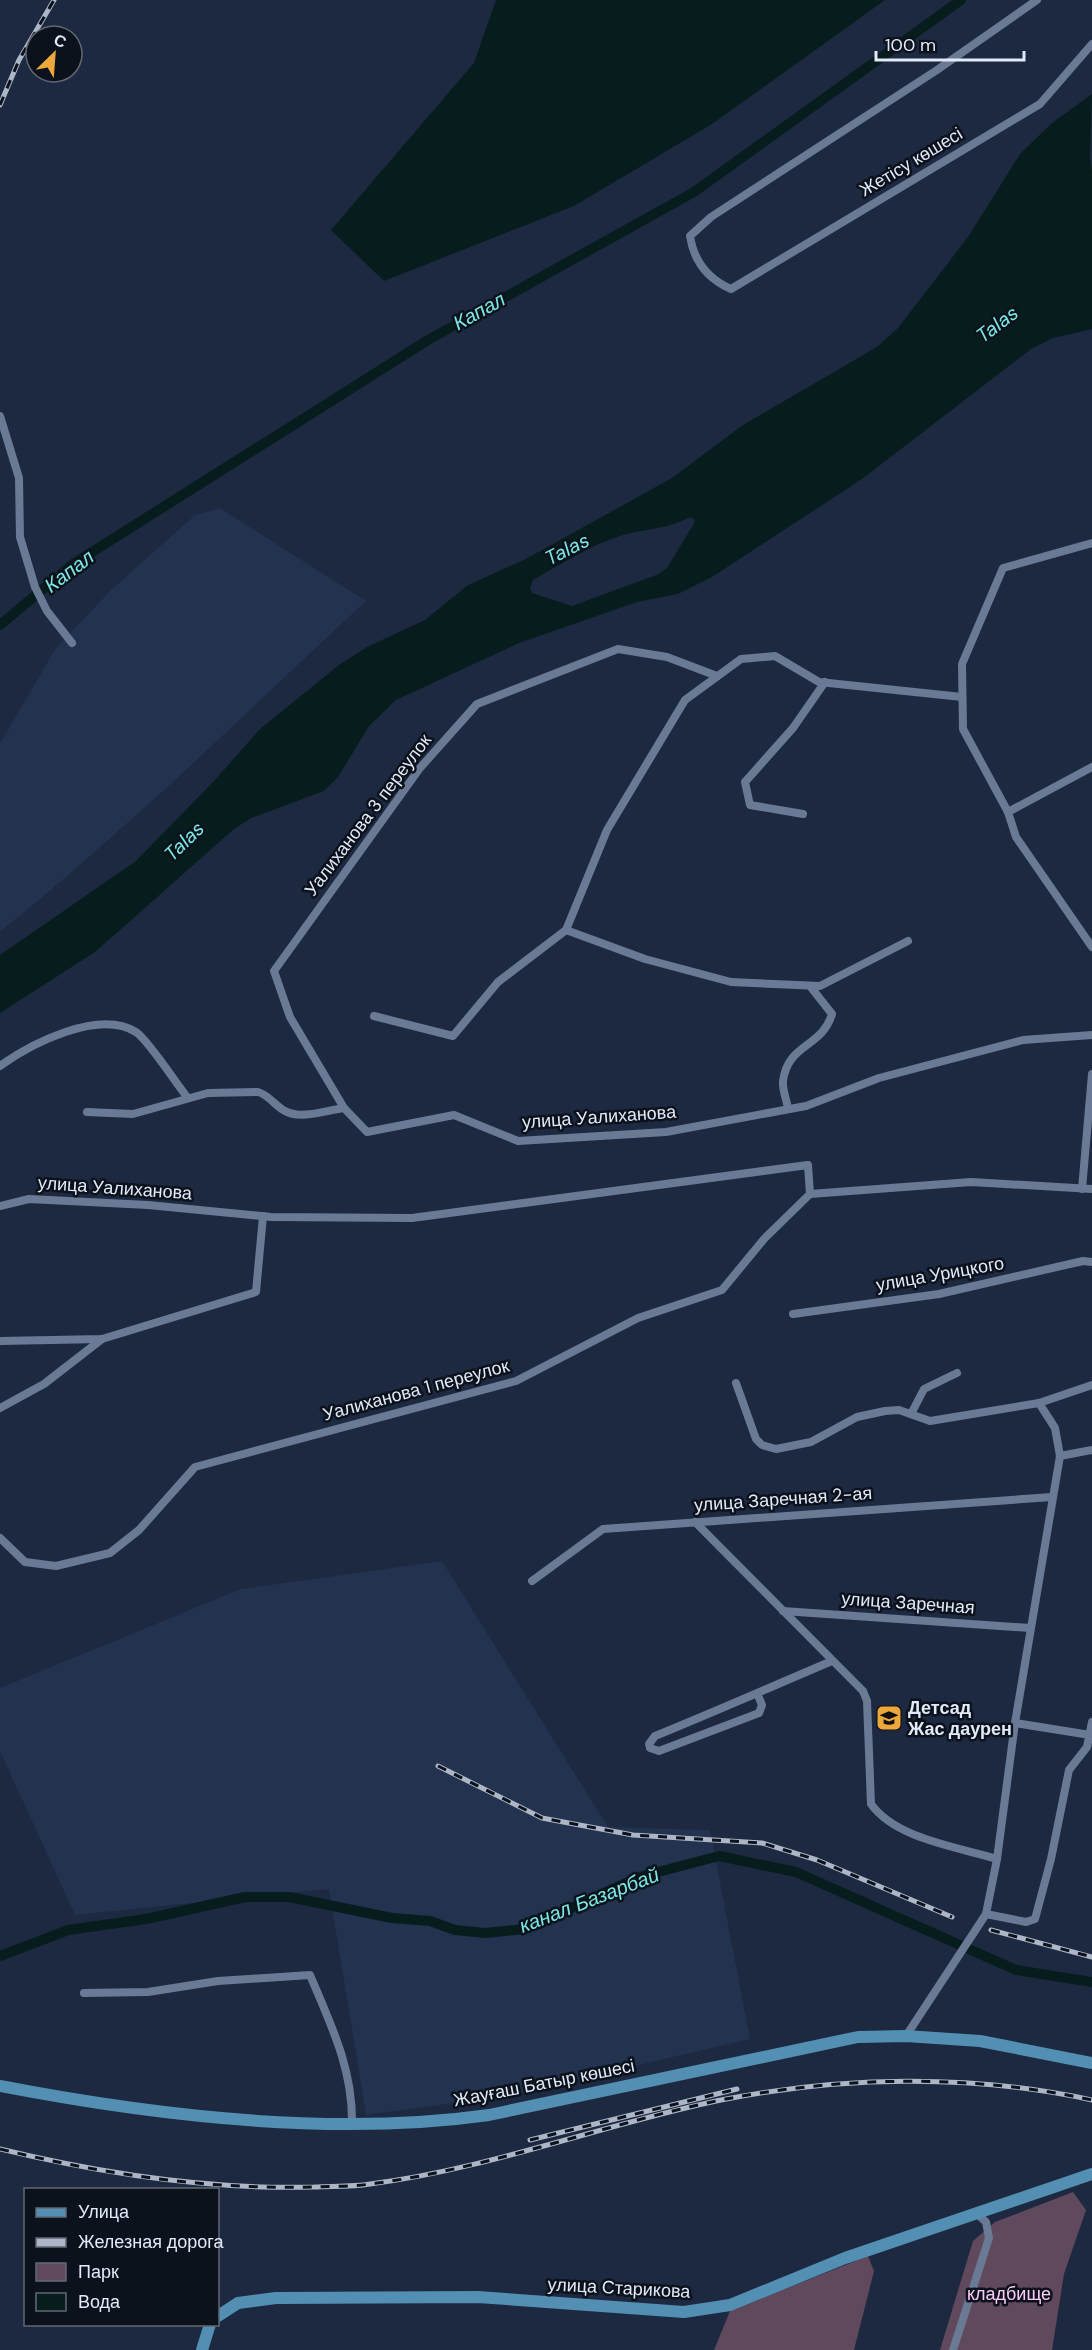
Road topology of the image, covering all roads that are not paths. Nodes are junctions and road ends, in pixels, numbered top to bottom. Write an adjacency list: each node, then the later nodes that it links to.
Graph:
1 (1037, 0): 2 (street, Жетісу көшесі)
2 (1092, 44)
3 (0, 416): 5 (street)
4 (1092, 543): 8 (street)
5 (72, 643)
6 (717, 676): 7 (street); 12 (street); 21 (street, Уалиханова 3 переулок)
7 (825, 682): 8 (street); 11 (street)
8 (962, 697): 10 (street)
9 (1092, 766): 10 (street)
10 (1008, 812): 14 (street)
11 (803, 814)
12 (566, 930): 15 (street); 16 (street)
13 (908, 941): 15 (street)
14 (1092, 947)
15 (810, 986): 22 (street)
16 (374, 1016)
17 (1092, 1035): 22 (street, улица Уалиханова)
18 (0, 1066): 20 (street)
19 (1092, 1074): 24 (street)
20 (187, 1097): 21 (street); 23 (street)
21 (344, 1108): 22 (street, улица Уалиханова)
22 (788, 1109)
23 (87, 1112)
24 (1082, 1189): 25 (street); 26 (street)
25 (1092, 1189)
26 (810, 1194): 28 (street, улица Уалиханова); 43 (street, Уалиханова 1 переулок)
27 (0, 1206): 28 (street, улица Уалиханова)
28 (263, 1216): 31 (street)
29 (1092, 1262): 30 (street, улица Урицкого)
30 (793, 1314)
31 (102, 1339): 32 (street); 37 (street)
32 (0, 1341)
33 (957, 1373): 38 (street)
34 (736, 1383): 38 (street)
35 (1092, 1385): 36 (street)
36 (1039, 1403): 38 (street); 40 (street)
37 (0, 1408)
38 (911, 1414)
39 (1092, 1450): 40 (street)
40 (1060, 1456): 41 (street)
41 (1052, 1497): 42 (street, улица Заречная 2-ая); 46 (street)
42 (695, 1522): 44 (street, улица Заречная 2-ая); 45 (street)
43 (0, 1538)
44 (532, 1581)
45 (783, 1611): 46 (street, улица Заречная); 47 (street)
46 (1030, 1628): 51 (street)
47 (832, 1661): 48 (street); 54 (street)
48 (757, 1692): 49 (street); 52 (street)
49 (714, 1712): 52 (street); 52 (street)
50 (1092, 1722): 53 (street)
51 (1014, 1723): 53 (street); 54 (street)
52 (720, 1729)
53 (1090, 1735): 55 (street)
54 (998, 1858): 55 (street)
55 (986, 1914): 57 (street)
56 (84, 1993): 60 (street)
57 (906, 2036): 58 (main road, Жауғаш Батыр көшесі); 60 (main road, Жауғаш Батыр көшесі)
58 (1092, 2063)
59 (0, 2085): 60 (main road, Жауғаш Батыр көшесі)
60 (352, 2124)
61 (1092, 2174): 62 (main road, улица Старикова)
62 (976, 2213): 63 (main road, улица Старикова); 66 (street)
63 (219, 2315)
64 (210, 2326): 65 (main road)
65 (202, 2350)
66 (953, 2350)

